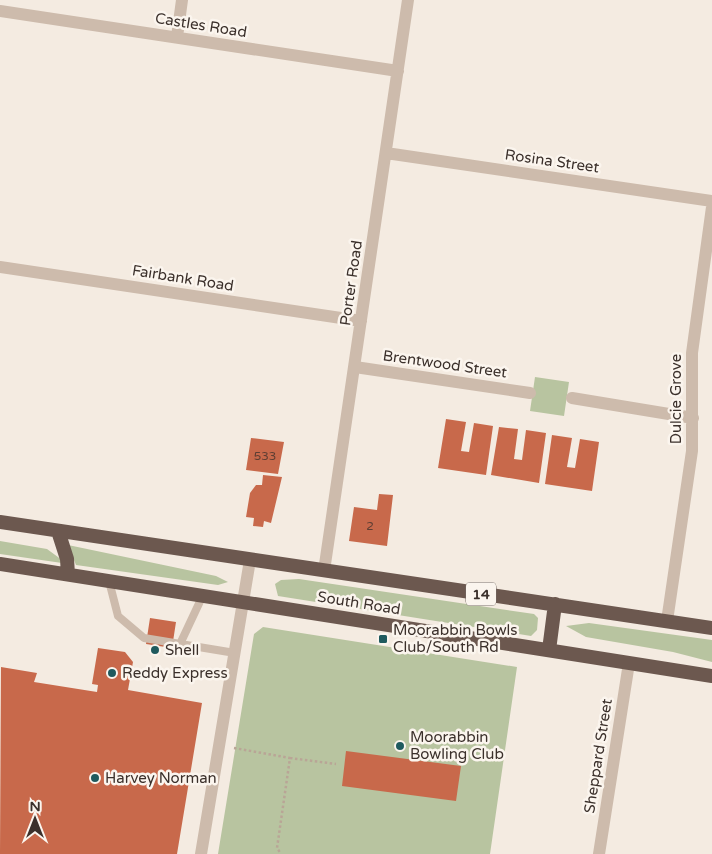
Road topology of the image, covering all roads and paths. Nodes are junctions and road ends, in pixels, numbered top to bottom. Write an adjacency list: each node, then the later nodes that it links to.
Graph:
1 (182, 0): 4 (street)
2 (408, 0): 5 (street, Porter Road)
3 (0, 11): 4 (street, Castles Road)
4 (177, 37): 5 (street, Castles Road)
5 (398, 71): 6 (street, Porter Road)
6 (386, 153): 7 (street, Rosina Street); 10 (street, Porter Road)
7 (712, 201)
8 (712, 207): 14 (street, Dulcie Grove)
9 (0, 267): 10 (street, Fairbank Road)
10 (362, 322): 11 (street, Porter Road)
11 (355, 367): 12 (street, Brentwood Street); 19 (street, Porter Road)
12 (530, 393)
13 (572, 398): 14 (street)
14 (693, 418): 25 (street, Dulcie Grove)
15 (0, 522): 16 (highway, South Road / 14)
16 (58, 531): 17 (highway, South Road / 14); 20 (highway)
17 (250, 560): 19 (highway, South Road / 14); 23 (street)
18 (0, 564): 20 (highway, South Road)
19 (324, 571): 24 (highway, South Road / 14)
20 (68, 574): 21 (highway, South Road)
21 (109, 581): 22 (highway, South Road); 27 (lane)
22 (203, 596): 23 (highway, South Road); 27 (lane)
23 (243, 602): 28 (highway, South Road); 29 (street)
24 (555, 604): 25 (highway, South Road / 14); 28 (highway)
25 (667, 621): 26 (highway, South Road / 14)
26 (712, 628)
27 (180, 644): 29 (lane)
28 (549, 650): 30 (highway, South Road)
29 (235, 653): 35 (street)
30 (629, 663): 31 (highway, South Road); 37 (street, Sheppard Street)
31 (712, 676)
32 (234, 748): 33 (path)
33 (290, 758): 34 (path); 36 (path)
34 (336, 764)
35 (201, 854)
36 (281, 854)
37 (599, 854)

